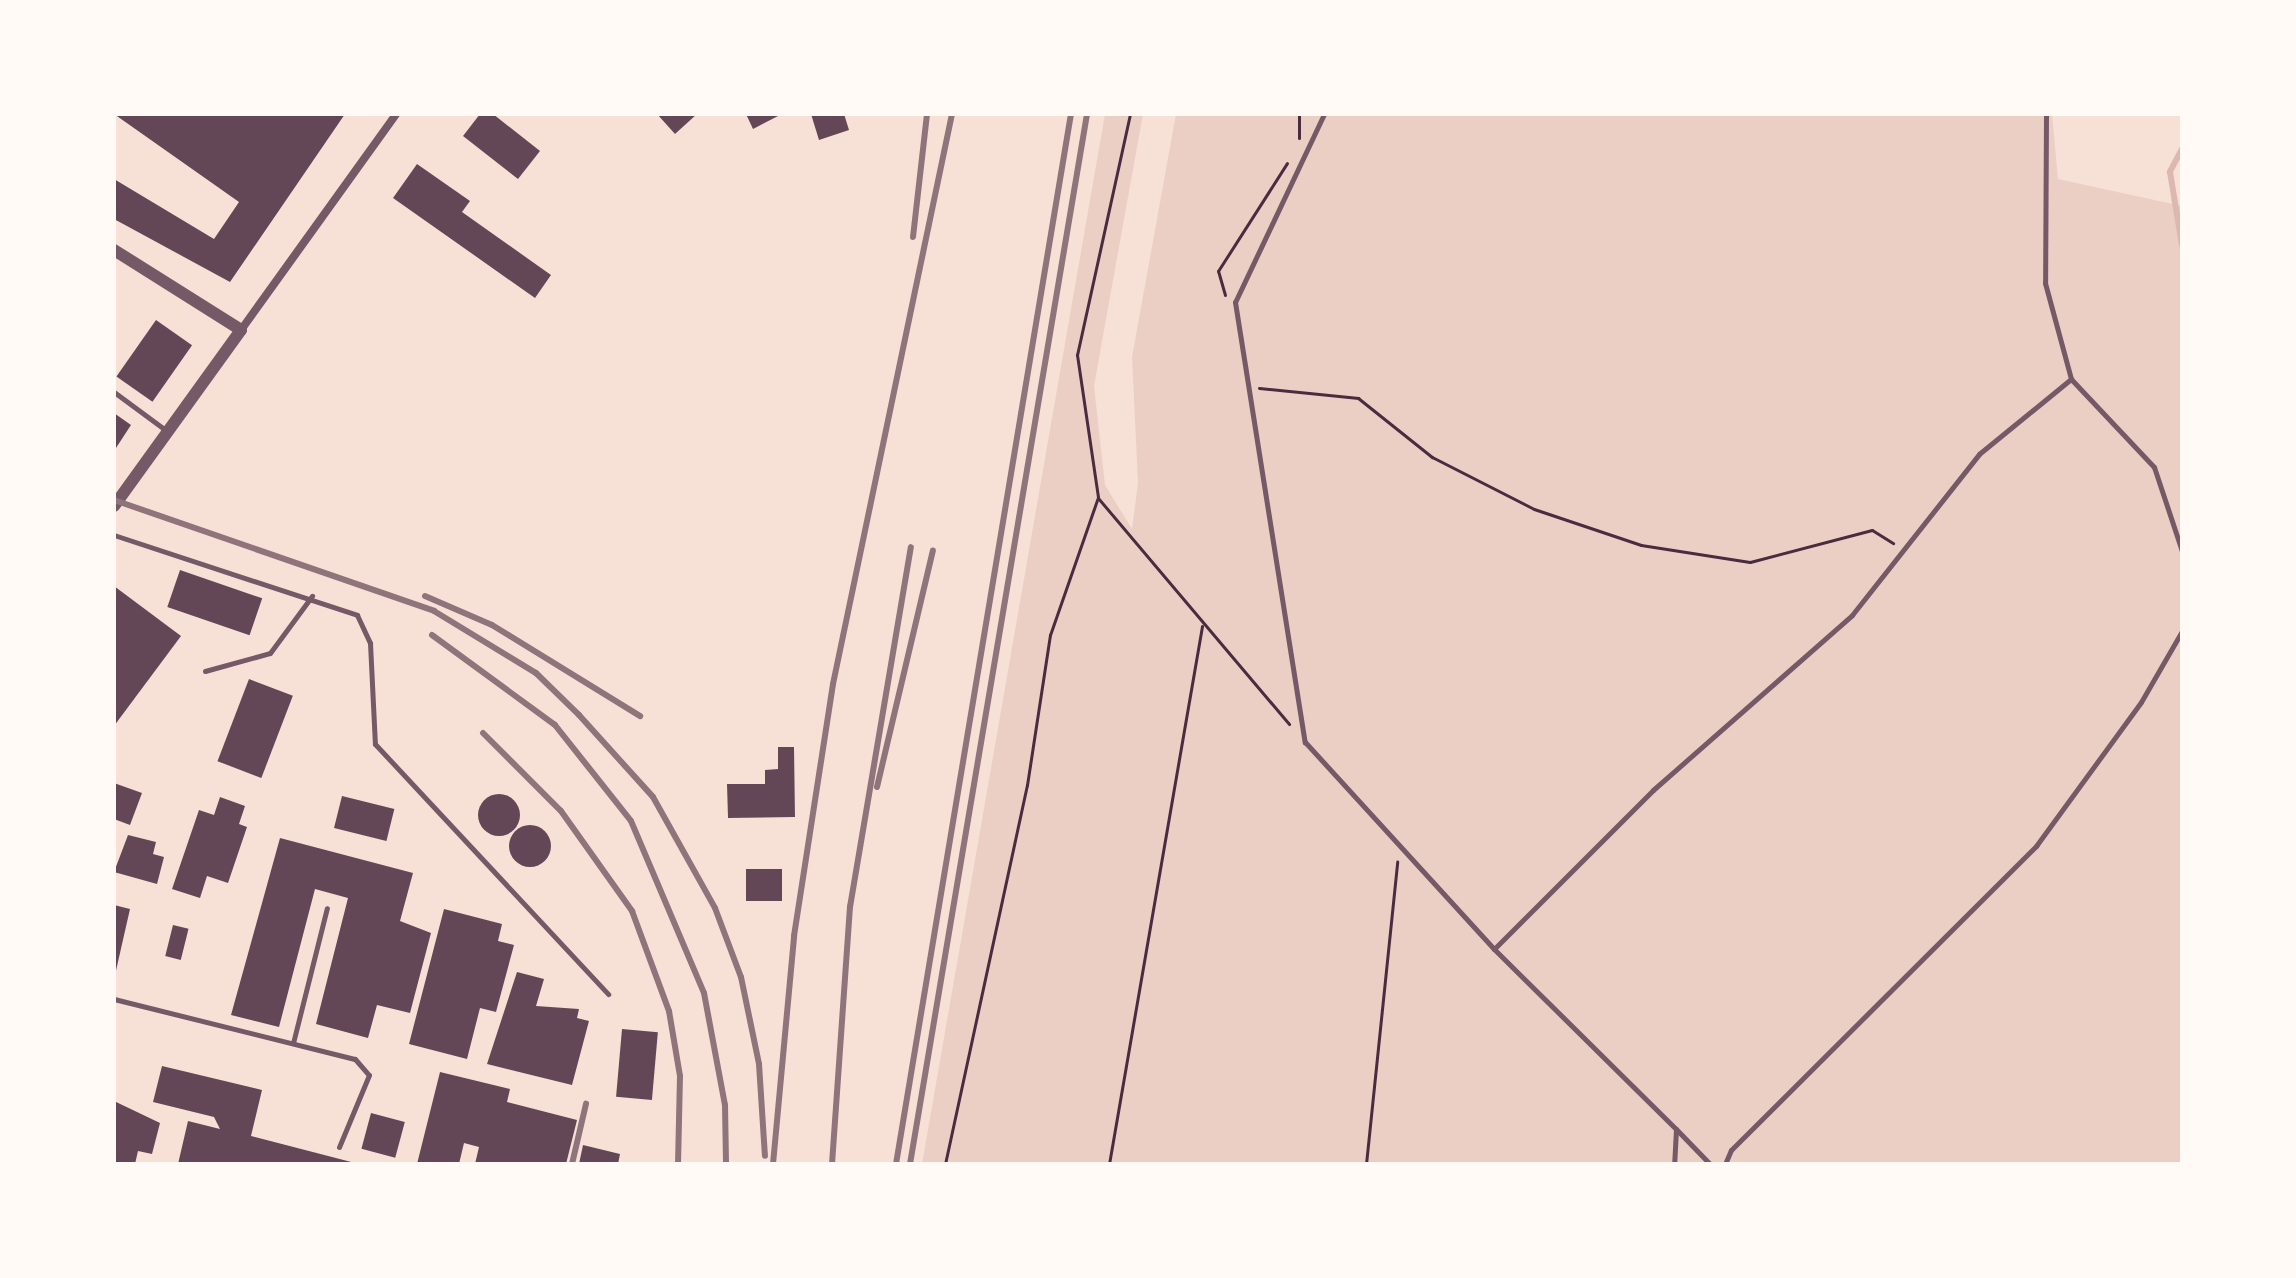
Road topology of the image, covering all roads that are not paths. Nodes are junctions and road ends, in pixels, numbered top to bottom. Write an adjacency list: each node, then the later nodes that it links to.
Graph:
1 (396, 114): 5 (street)
2 (1324, 114): 16 (lane)
3 (2046, 114): 6 (lane)
4 (114, 250): 5 (street)
5 (241, 330): 8 (street)
6 (2071, 379): 11 (lane); 16 (lane)
7 (114, 392): 8 (lane)
8 (169, 432): 9 (street)
9 (114, 506)
10 (114, 535): 12 (lane)
11 (2182, 551)
12 (312, 596): 14 (lane); 17 (lane)
13 (2182, 631): 24 (lane)
14 (205, 671)
15 (327, 908): 19 (lane)
16 (1494, 949): 20 (lane)
17 (608, 994)
18 (114, 999): 19 (lane)
19 (293, 1043): 21 (lane)
20 (1676, 1129): 22 (lane); 23 (lane)
21 (339, 1147)
22 (1674, 1164)
23 (1710, 1164)
24 (1725, 1164)

